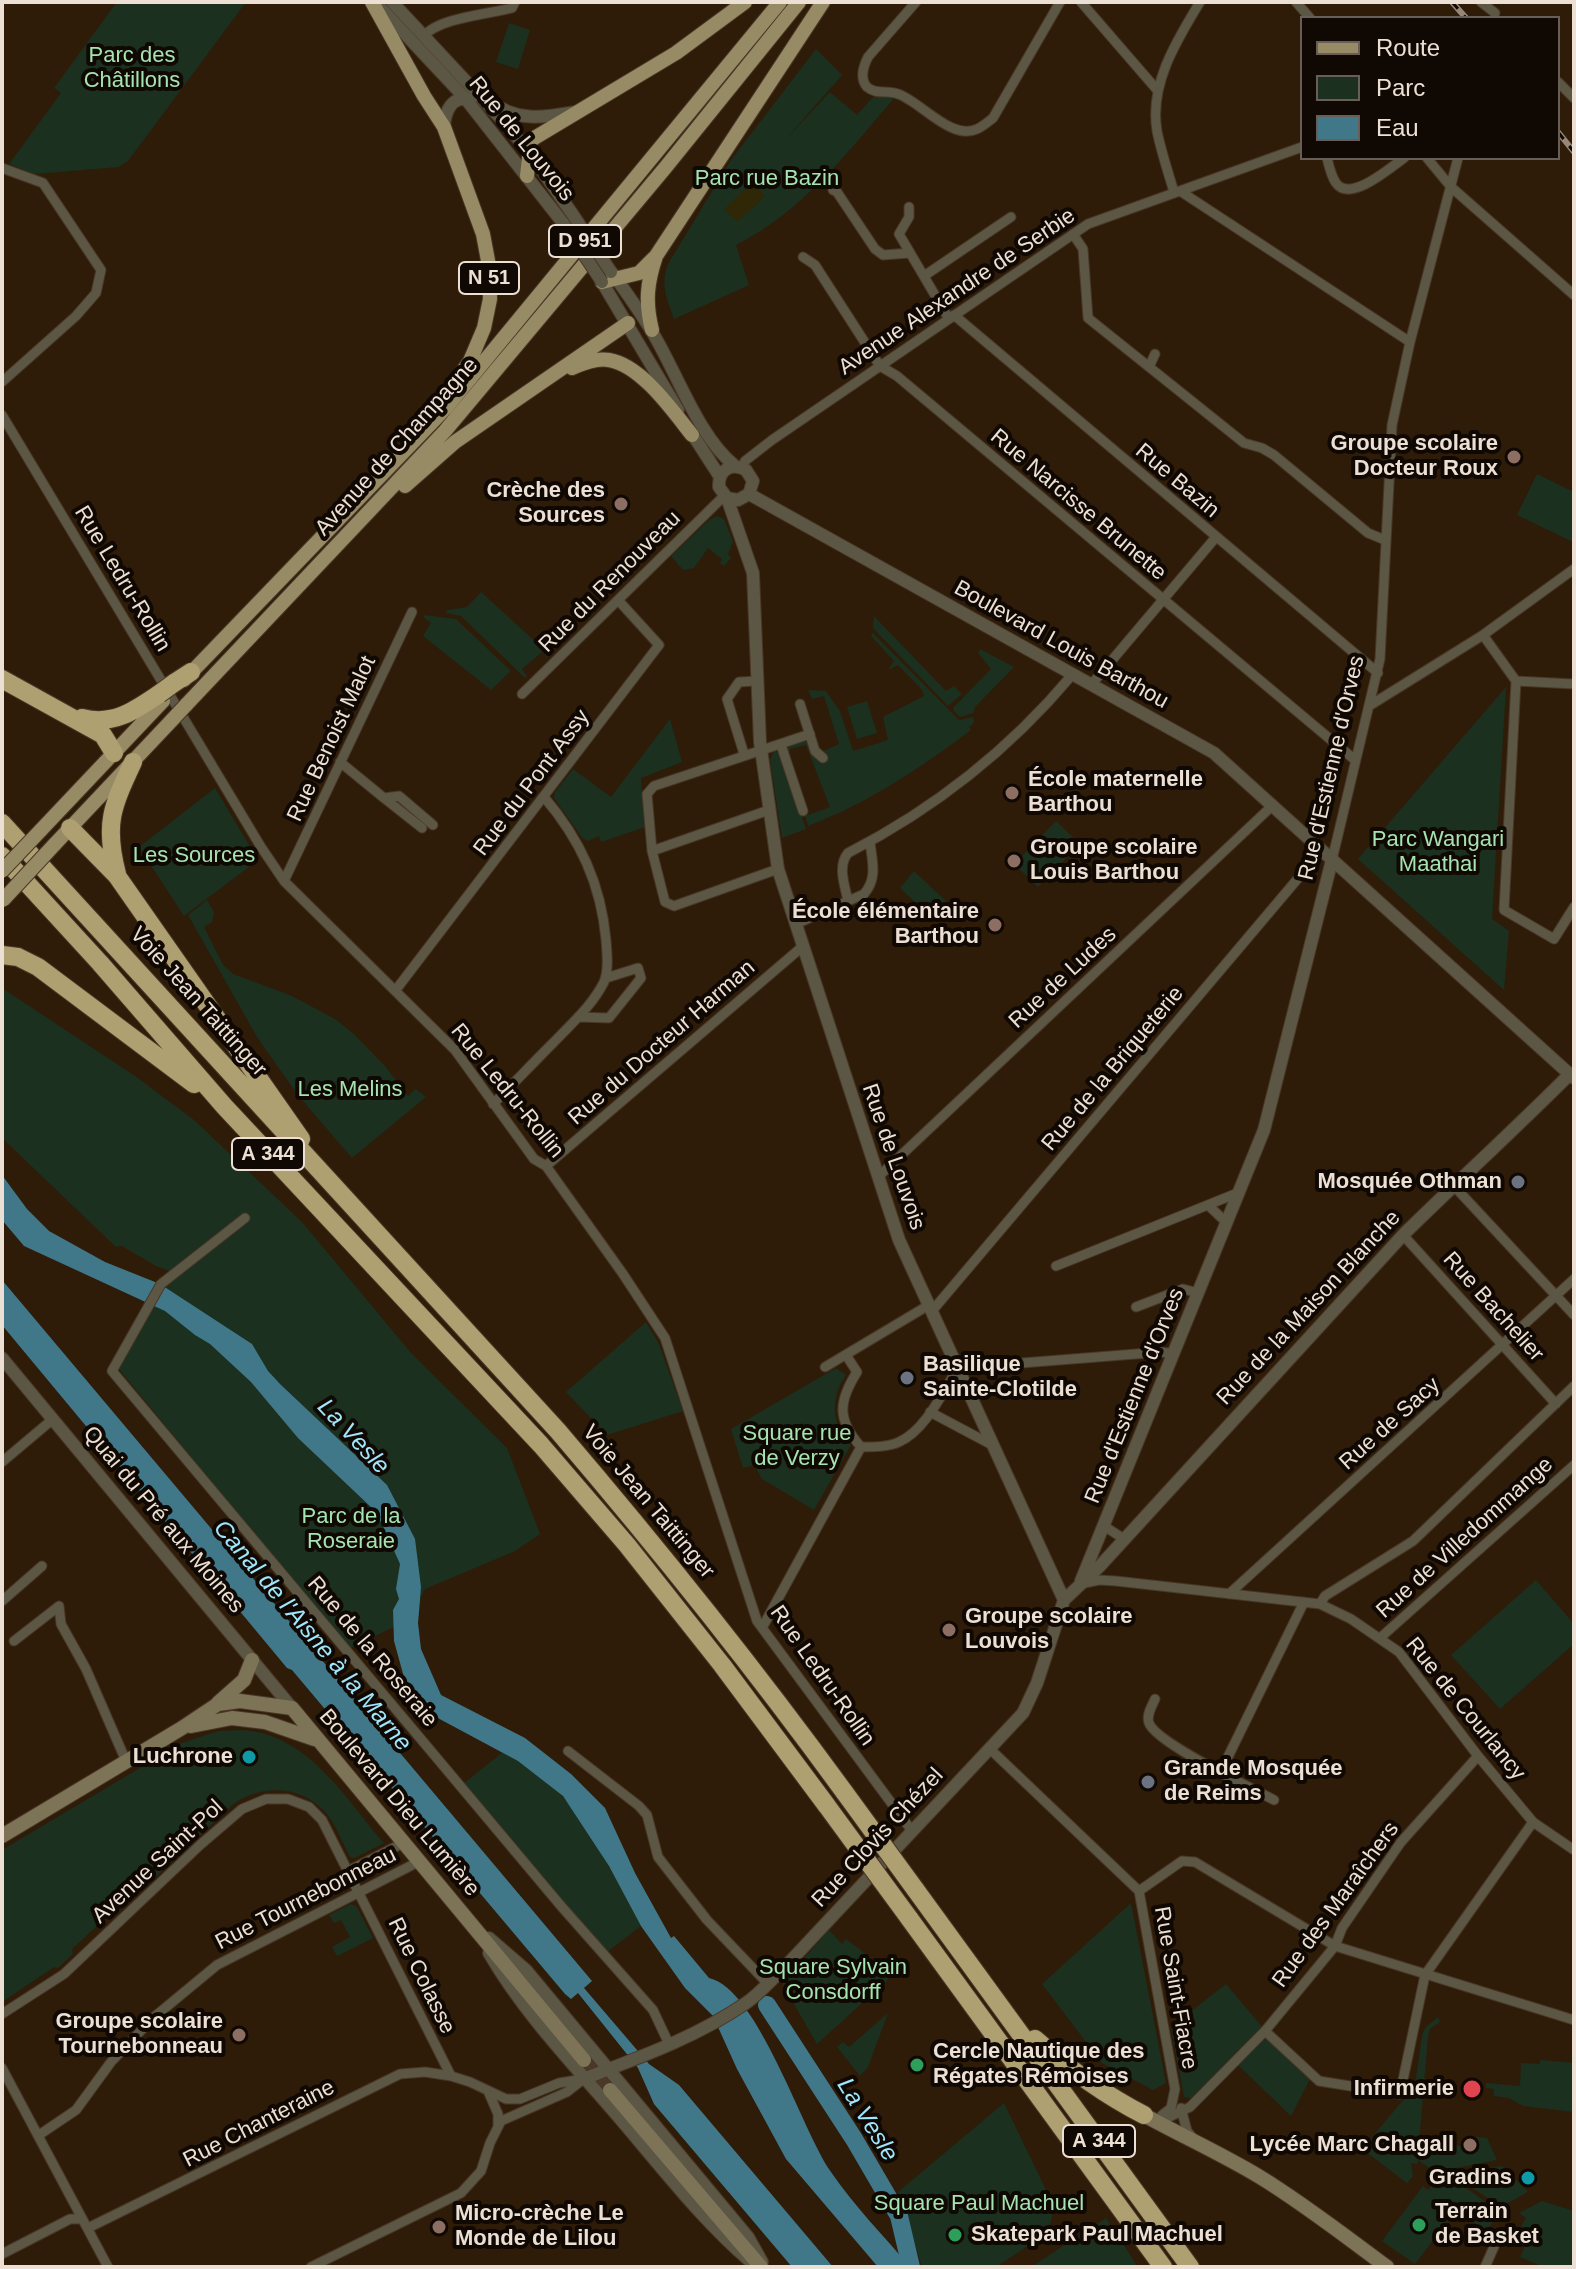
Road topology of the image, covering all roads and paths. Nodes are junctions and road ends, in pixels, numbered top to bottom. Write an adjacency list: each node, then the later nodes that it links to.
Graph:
1 (374, 2): 16 (street, Rue de Louvois); 19 (main road, N 51)
2 (392, 2): 14 (street, Rue de Louvois)
3 (515, 2): 14 (street)
4 (745, 2): 17 (main road)
5 (780, 2): 53 (main road, Avenue de Champagne / D 951)
6 (799, 2): 64 (main road, Avenue de Champagne / D 951)
7 (823, 2): 35 (main road)
8 (916, 2): 9 (street)
9 (1060, 2)
10 (1081, 2): 15 (street)
11 (1200, 2): 15 (street)
12 (1481, 2): 13 (street)
13 (1496, 11)
14 (428, 40): 17 (street); 18 (street, Rue de Louvois)
15 (1158, 91): 30 (street)
16 (465, 98): 18 (street); 19 (street); 27 (street, Rue de Louvois)
17 (575, 112): 21 (main road)
18 (503, 121): 21 (street, Rue de Louvois)
19 (444, 127): 53 (main road, N 51)
20 (1300, 148): 30 (street, Avenue Alexandre de Serbie)
21 (529, 152): 27 (main road); 38 (street, Rue de Louvois, bridge)
22 (1328, 160): 23 (street)
23 (1401, 160)
24 (1429, 160): 28 (street)
25 (1458, 160): 28 (street, Rue d'Estienne d'Orves)
26 (2, 168): 49 (street)
27 (527, 176): 38 (street, Rue de Louvois, bridge)
28 (1451, 187): 39 (street); 44 (street, Rue d'Estienne d'Orves)
29 (833, 190): 34 (street)
30 (1177, 191): 33 (street, Avenue Alexandre de Serbie); 44 (street)
31 (909, 207): 34 (street, Rue Bazin)
32 (1011, 217): 37 (street)
33 (1073, 234): 41 (street, Avenue Alexandre de Serbie); 47 (street)
34 (910, 253): 37 (street, Rue Bazin)
35 (656, 256): 38 (main road); 43 (main road)
36 (803, 257): 46 (street, Rue Narcisse Brunette)
37 (924, 276): 41 (street, Rue Bazin)
38 (610, 277): 40 (street, Rue de Louvois); 42 (street, Rue de Louvois)
39 (1574, 295)
40 (630, 299): 42 (street); 43 (street, Rue de Louvois)
41 (952, 317): 46 (street, Avenue Alexandre de Serbie); 58 (street, Rue Bazin)
42 (628, 323): 48 (main road); 51 (street, Rue de Louvois)
43 (652, 330): 52 (street, Rue de Louvois)
44 (1410, 342): 59 (street, Rue d'Estienne d'Orves)
45 (1155, 354): 47 (street)
46 (880, 366): 52 (street, Avenue Alexandre de Serbie); 62 (street, Rue Narcisse Brunette)
47 (1149, 367): 59 (street)
48 (546, 379): 51 (main road); 64 (main road)
49 (2, 382)
50 (2, 415): 106 (street, Rue Ledru-Rollin)
51 (692, 435): 54 (street, Rue de Louvois)
52 (738, 467): 54 (street); 55 (street)
53 (382, 473): 66 (main road, Avenue de Champagne / D 951)
54 (720, 477): 56 (street)
55 (746, 496): 56 (street); 57 (street, Rue de Louvois); 68 (street, Boulevard Louis Barthou)
56 (725, 497): 57 (street, Rue de Louvois); 61 (street, Rue du Renouveau)
57 (738, 533): 70 (street, Rue de Louvois)
58 (1216, 537): 62 (street); 67 (street, Rue Bazin)
59 (1385, 540): 67 (street, Rue d'Estienne d'Orves)
60 (1574, 569): 65 (street)
61 (618, 600): 75 (street, Rue du Renouveau); 88 (street, Rue du Pont Assy)
62 (1163, 600): 73 (street); 85 (street, Rue Narcisse Brunette)
63 (412, 612): 86 (street, Rue Benoist Malot)
64 (272, 614): 87 (main road, Avenue de Champagne / D 951, bridge)
65 (1483, 635): 71 (street); 77 (street)
66 (191, 672): 74 (highway)
67 (1378, 673): 77 (street, Rue d'Estienne d'Orves)
68 (1072, 675): 73 (street, Boulevard Louis Barthou); 98 (street)
69 (2, 679): 78 (highway)
70 (757, 681): 81 (street, Rue de Louvois); 83 (street)
71 (1516, 681): 72 (street); 109 (street)
72 (1574, 684)
73 (1091, 685): 90 (street, Boulevard Louis Barthou)
74 (168, 691): 78 (highway); 82 (main road)
75 (522, 694)
76 (800, 704): 79 (street)
77 (1369, 706): 85 (street, Rue d'Estienne d'Orves)
78 (63, 713): 82 (highway)
79 (810, 734): 80 (street); 84 (street)
80 (781, 745): 81 (street); 92 (street)
81 (762, 752): 83 (street); 91 (street, Rue de Louvois)
82 (114, 753): 87 (main road); 93 (main road)
83 (744, 754): 100 (street)
84 (823, 758)
85 (1355, 760): 102 (street, Rue d'Estienne d'Orves)
86 (340, 762): 89 (street); 106 (street, Rue Benoist Malot)
87 (126, 769): 96 (main road, Avenue de Champagne); 105 (highway)
88 (544, 797): 113 (street); 114 (street, Rue du Pont Assy)
89 (384, 798): 95 (street); 97 (street)
90 (1272, 806): 99 (street, Boulevard Louis Barthou); 120 (street, Rue de Ludes)
91 (769, 810): 100 (street); 103 (street, Rue de Louvois)
92 (803, 811)
93 (56, 815): 96 (main road); 104 (main road, bridge)
94 (2, 823): 121 (highway, Voie Jean Taittinger / A 344)
95 (433, 825)
96 (70, 828): 105 (highway); 107 (main road, Avenue de Champagne, bridge)
97 (422, 828)
98 (870, 842): 108 (street); 108 (street)
99 (1322, 850): 102 (street, Boulevard Louis Barthou); 133 (street, Rue de la Briqueterie)
100 (652, 851): 103 (street)
101 (2, 856): 118 (highway, Voie Jean Taittinger / A 344)
102 (1332, 860): 116 (street, Boulevard Louis Barthou); 123 (street, Rue d'Estienne d'Orves)
103 (778, 869): 110 (street, Rue de Louvois)
104 (2, 871)
105 (117, 876): 121 (highway)
106 (284, 881): 114 (street, Rue Ledru-Rollin)
107 (2, 900)
108 (848, 901): 110 (street)
109 (1574, 907)
110 (796, 924): 111 (street, Rue de Louvois)
111 (802, 947): 119 (street, Rue du Docteur Harman); 120 (street, Rue de Louvois)
112 (2, 955): 118 (highway)
113 (606, 978): 115 (street); 115 (street)
114 (395, 991): 117 (street, Rue Ledru-Rollin)
115 (578, 1017): 117 (street)
116 (1573, 1073): 122 (street, Rue de la Maison Blanche)
117 (493, 1104): 119 (street, Rue Ledru-Rollin)
118 (224, 1106): 206 (highway, Voie Jean Taittinger / A 344, bridge)
119 (546, 1166): 158 (street, Rue Ledru-Rollin)
120 (878, 1177): 133 (street, Rue de Louvois)
121 (329, 1181): 187 (highway, Voie Jean Taittinger / A 344, bridge)
122 (1453, 1185): 127 (street, Rue de la Maison Blanche); 131 (street)
123 (1240, 1192): 124 (street); 126 (street, Rue d'Estienne d'Orves)
124 (1209, 1206): 126 (street); 128 (street)
125 (245, 1218): 190 (street, Rue de la Roseraie)
126 (1227, 1223): 130 (street, Rue d'Estienne d'Orves)
127 (1403, 1235): 135 (street, Rue Bachelier); 150 (street, Rue de la Maison Blanche)
128 (1056, 1266)
129 (1574, 1279): 131 (street, Rue de Sacy)
130 (1198, 1293): 132 (street); 136 (street, Rue d'Estienne d'Orves)
131 (1556, 1296): 134 (street); 135 (street, Rue de Sacy)
132 (1136, 1307)
133 (930, 1308): 137 (street, Rue de la Briqueterie); 140 (street, Rue de Louvois)
134 (1574, 1315)
135 (1504, 1344): 142 (street, Rue Bachelier); 153 (street, Rue de Sacy)
136 (1174, 1354): 140 (street); 149 (street, Rue d'Estienne d'Orves)
137 (846, 1355): 139 (street, Rue de la Briqueterie); 145 (street)
138 (2, 1358): 144 (street, Quai du Pré aux Moines)
139 (825, 1367)
140 (958, 1368): 143 (street); 146 (street, Rue de Louvois)
141 (1574, 1386): 142 (street)
142 (1556, 1404): 157 (street)
143 (930, 1412): 145 (street); 146 (street)
144 (53, 1419): 147 (street); 161 (street, Quai du Pré aux Moines)
145 (861, 1447): 158 (street)
146 (995, 1447): 154 (street, Rue de Louvois)
147 (2, 1462)
148 (1574, 1465): 159 (street, Rue de Villedommange)
149 (1104, 1526): 150 (street); 152 (street, Rue d'Estienne d'Orves)
150 (1124, 1539): 152 (street, Rue de la Maison Blanche)
151 (42, 1566): 155 (street)
152 (1080, 1584): 153 (street, Rue de Courlancy); 154 (street, Rue de la Maison Blanche)
153 (1229, 1594): 156 (street, Rue de Courlancy)
154 (1064, 1600): 167 (street, Rue Clovis Chézel)
155 (2, 1601)
156 (1304, 1602): 157 (street, Rue de Courlancy); 171 (street)
157 (1320, 1604): 159 (street, Rue de Courlancy)
158 (762, 1628): 174 (street, Rue Ledru-Rollin)
159 (1380, 1638): 169 (street, Rue de Courlancy)
160 (14, 1641): 170 (street)
161 (252, 1660): 163 (main road); 164 (street, Quai du Pré aux Moines)
162 (1155, 1699): 171 (street)
163 (218, 1704): 164 (main road); 165 (main road)
164 (292, 1708): 166 (main road, Boulevard Dieu Lumière)
165 (182, 1728): 166 (main road); 170 (main road)
166 (315, 1739): 176 (main road, Boulevard Dieu Lumière)
167 (990, 1749): 174 (street, Rue Clovis Chézel); 181 (street)
168 (568, 1751): 185 (street)
169 (1478, 1756): 173 (street, Rue de Courlancy); 183 (street, Rue des Maraîchers)
170 (126, 1761): 175 (main road)
171 (1221, 1771): 172 (street)
172 (1274, 1800)
173 (1533, 1822): 177 (street, Rue de Courlancy); 184 (street)
174 (912, 1831): 185 (street, Rue Clovis Chézel)
175 (2, 1836)
176 (405, 1842): 178 (main road, Boulevard Dieu Lumière); 179 (street, Rue Tournebonneau)
177 (1574, 1850)
178 (420, 1861): 180 (street, Rue Tournebonneau); 182 (main road, Boulevard Dieu Lumière)
179 (350, 1870): 180 (street, Avenue Saint-Pol); 186 (street, Avenue Saint-Pol)
180 (359, 1891): 194 (street, Rue Colasse); 203 (street, Rue Tournebonneau)
181 (1139, 1891): 183 (street); 197 (street, Rue Saint-Fiacre)
182 (474, 1926): 191 (main road, Boulevard Dieu Lumière); 193 (street, Boulevard Dieu Lumière); 195 (street, Boulevard Dieu Lumière)
183 (1335, 1946): 184 (street); 189 (street, Rue des Maraîchers)
184 (1425, 1975): 188 (street); 189 (street)
185 (768, 1984): 190 (street, Rue Clovis Chézel)
186 (2, 2014)
187 (1008, 2014): 200 (highway); 214 (highway, Voie Jean Taittinger / A 344)
188 (1574, 2020)
189 (1265, 2031): 199 (street, Rue des Maraîchers)
190 (663, 2046): 193 (street, Rue Clovis Chézel)
191 (584, 2060)
192 (2, 2068): 203 (street)
193 (612, 2068): 195 (street, Rue Clovis Chézel); 211 (street, Boulevard Dieu Lumière)
194 (451, 2076): 196 (street, Rue Chanteraine); 205 (street, Rue Chanteraine)
195 (583, 2079): 196 (street, Rue Chanteraine); 201 (street); 211 (street, Boulevard Dieu Lumière)
196 (488, 2089): 201 (street)
197 (1175, 2089): 199 (street); 200 (street, Rue Saint-Fiacre)
198 (610, 2090): 211 (main road)
199 (1182, 2110): 200 (street); 202 (street, Rue des Maraîchers); 204 (street)
200 (1144, 2115): 202 (main road)
201 (501, 2122): 210 (street)
202 (1169, 2128): 204 (main road)
203 (39, 2135): 205 (street)
204 (1194, 2140): 215 (main road)
205 (85, 2223): 208 (street, Rue Chanteraine); 209 (street)
206 (1136, 2230): 212 (highway); 213 (highway, Voie Jean Taittinger / A 344)
207 (1497, 2240): 216 (street)
208 (2, 2254)
209 (108, 2267)
210 (311, 2267)
211 (761, 2267)
212 (1149, 2267)
213 (1163, 2267)
214 (1190, 2267)
215 (1387, 2267)
216 (1485, 2267)

